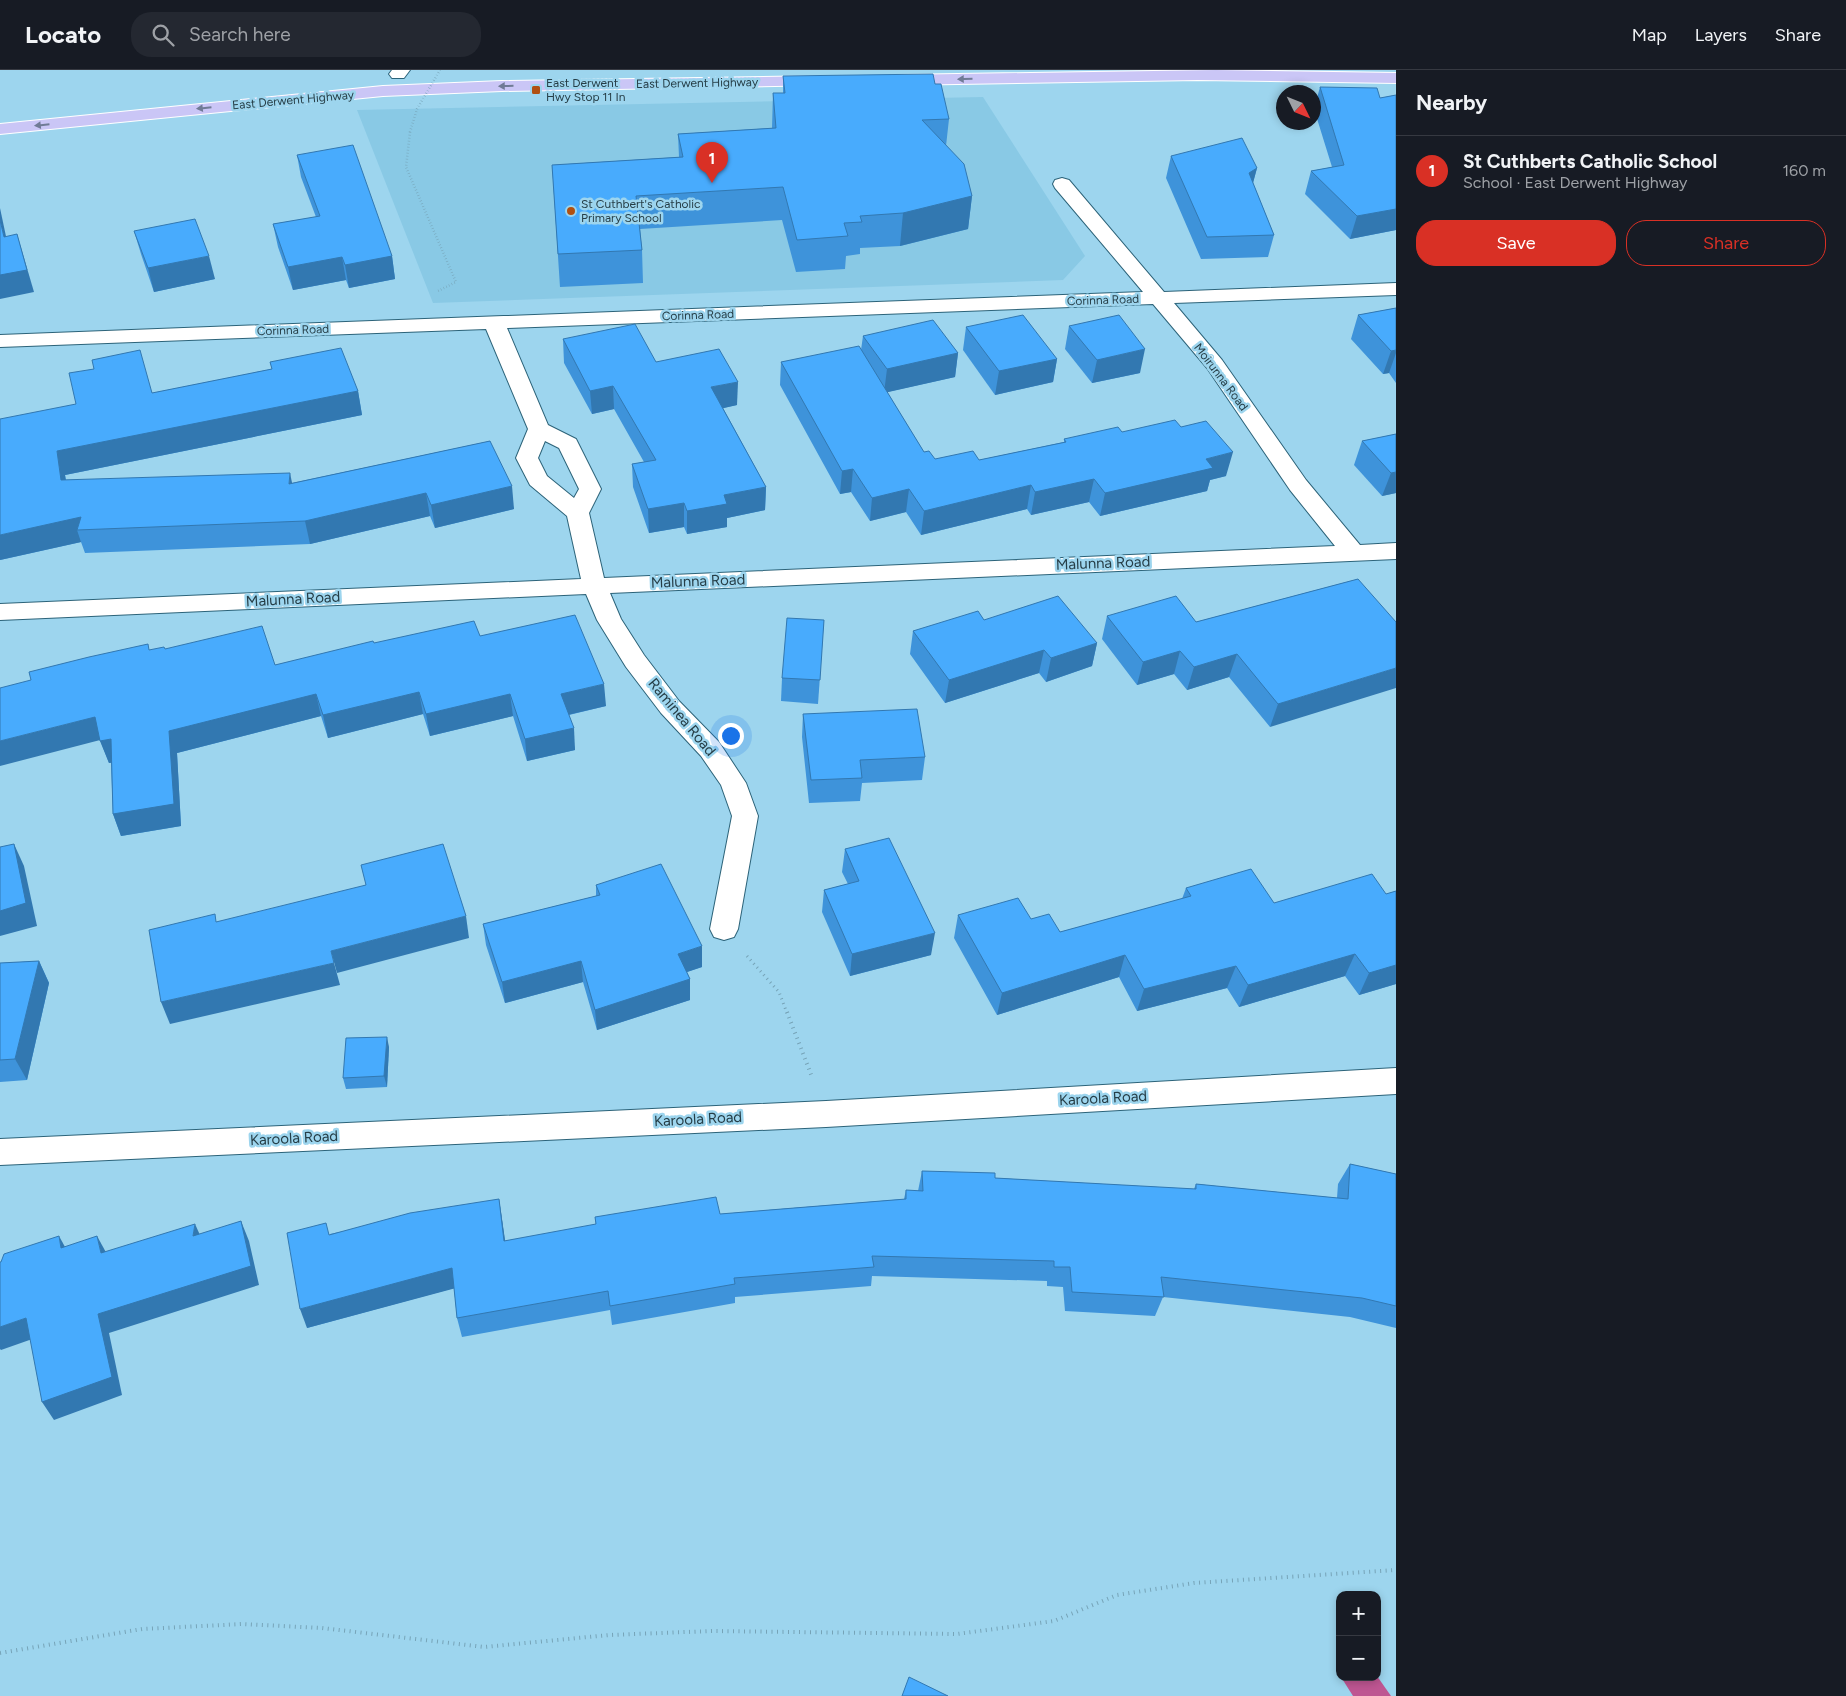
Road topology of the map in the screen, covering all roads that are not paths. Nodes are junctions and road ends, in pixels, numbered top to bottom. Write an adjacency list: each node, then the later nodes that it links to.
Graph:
1 (432, 71): 2 (main road, East Derwent Highway)
2 (399, 72): 3 (main road, East Derwent Highway)
3 (349, 77)
4 (1396, 78): 5 (main road, one-way to 5)
5 (880, 80)
6 (840, 81): 7 (main road, East Derwent Highway, one-way to 7)
7 (0, 129)
8 (1062, 184): 10 (street, Moirunna Road)
9 (1396, 289): 10 (street, Corinna Road)
10 (1158, 298): 11 (street, Corinna Road); 15 (street, Moirunna Road)
11 (494, 323): 12 (street, Corinna Road); 13 (street)
12 (0, 341)
13 (539, 429): 14 (street); 14 (street)
14 (578, 513): 17 (street, Raminea Road)
15 (1354, 553): 16 (street, Malunna Road); 17 (street, Malunna Road)
16 (1394, 555)
17 (594, 585): 18 (street, Malunna Road); 19 (street, Raminea Road)
18 (0, 612)
19 (724, 929)
20 (1396, 1081): 21 (street, Karoola Road)
21 (0, 1152)

